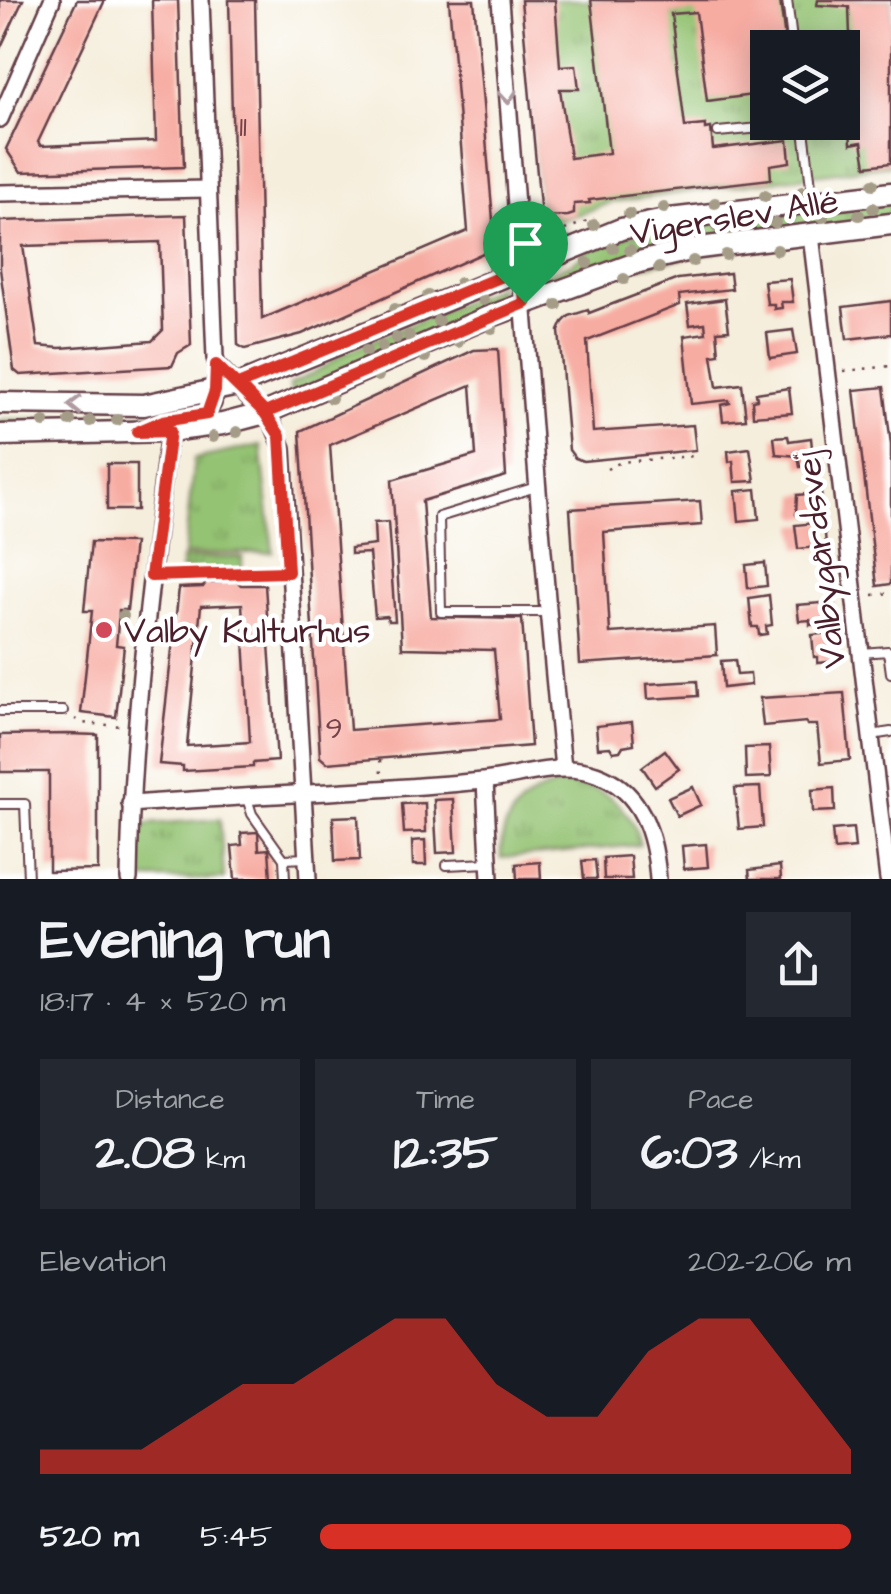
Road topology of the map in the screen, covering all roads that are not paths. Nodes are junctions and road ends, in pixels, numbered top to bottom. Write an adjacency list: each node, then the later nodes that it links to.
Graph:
1 (52, 0): 6 (street)
2 (200, 0): 10 (street)
3 (500, 0): 16 (street, one-way to 16)
4 (787, 0): 5 (lane)
5 (791, 30)
6 (0, 119)
7 (750, 129): 8 (lane)
8 (718, 132)
9 (805, 140): 13 (lane)
10 (208, 189): 12 (street); 18 (street)
11 (891, 192): 13 (street, Vigerslev Allé)
12 (0, 194)
13 (813, 202): 16 (street, Vigerslev Allé)
14 (891, 224): 15 (street, Vigerslev Allé)
15 (811, 235): 17 (street, Vigerslev Allé); 29 (street, Valbygårdsvej)
16 (522, 268): 17 (street); 19 (street, Vigerslev Allé)
17 (525, 303): 22 (street, Vigerslev Allé); 26 (street)
18 (216, 365): 19 (street); 20 (street)
19 (238, 385): 20 (street, Vigerslev Allé); 22 (street)
20 (215, 391): 21 (street, Vigerslev Allé, one-way to 21); 24 (street, Vigerslev Allé)
21 (0, 402)
22 (265, 413): 23 (street, Vigerslev Allé); 37 (street)
23 (170, 431): 24 (street, Vigerslev Allé); 40 (street)
24 (137, 432): 25 (street, Vigerslev Allé)
25 (0, 435)
26 (540, 485): 27 (street); 27 (lane)
27 (547, 612): 35 (street)
28 (890, 650): 29 (lane); 30 (lane)
29 (861, 653): 34 (street, Valbygårdsvej)
30 (891, 673)
31 (63, 710): 32 (lane)
32 (0, 711)
33 (891, 732): 34 (lane)
34 (871, 735): 50 (street, Valbygårdsvej)
35 (563, 768): 36 (street); 49 (street)
36 (485, 781): 37 (street); 44 (street)
37 (302, 793): 38 (street); 41 (street)
38 (246, 795): 40 (street); 42 (lane)
39 (0, 804): 45 (lane)
40 (130, 804): 46 (street)
41 (306, 858): 42 (lane); 48 (street)
42 (284, 859): 47 (lane)
43 (447, 865): 44 (lane)
44 (490, 871)
45 (28, 879)
46 (129, 879)
47 (285, 879)
48 (308, 879)
49 (658, 879)
50 (888, 879)

